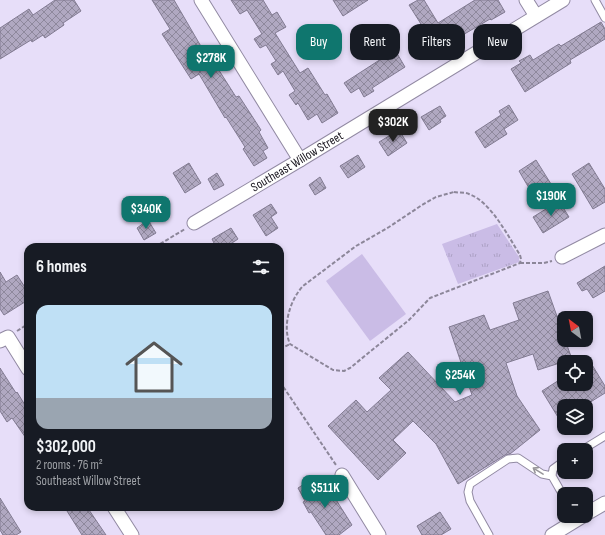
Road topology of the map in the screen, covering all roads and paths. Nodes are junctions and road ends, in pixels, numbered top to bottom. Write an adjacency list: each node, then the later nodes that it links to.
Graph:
1 (201, 0): 7 (street)
2 (526, 0): 5 (street)
3 (563, 0): 5 (street, Southeast Willow Street)
4 (595, 0): 6 (lane)
5 (536, 16): 7 (street, Southeast Willow Street)
6 (605, 18)
7 (300, 160): 8 (street, Southeast Willow Street)
8 (194, 223): 10 (path)
9 (605, 235): 11 (street)
10 (162, 243)
11 (562, 257): 12 (path)
12 (520, 263): 14 (path); 14 (path)
13 (0, 341): 16 (street)
14 (290, 344): 15 (path)
15 (284, 347)
16 (24, 362)
17 (284, 388): 21 (path)
18 (605, 436): 19 (lane)
19 (593, 443)
20 (557, 466): 22 (lane)
21 (342, 475): 29 (street)
22 (552, 476): 23 (lane); 30 (lane, one-way to 30)
23 (558, 487)
24 (605, 503): 26 (street)
25 (117, 511): 28 (street)
26 (593, 511)
27 (574, 523): 31 (street)
28 (132, 535)
29 (379, 535)
30 (489, 535)
31 (552, 535)

